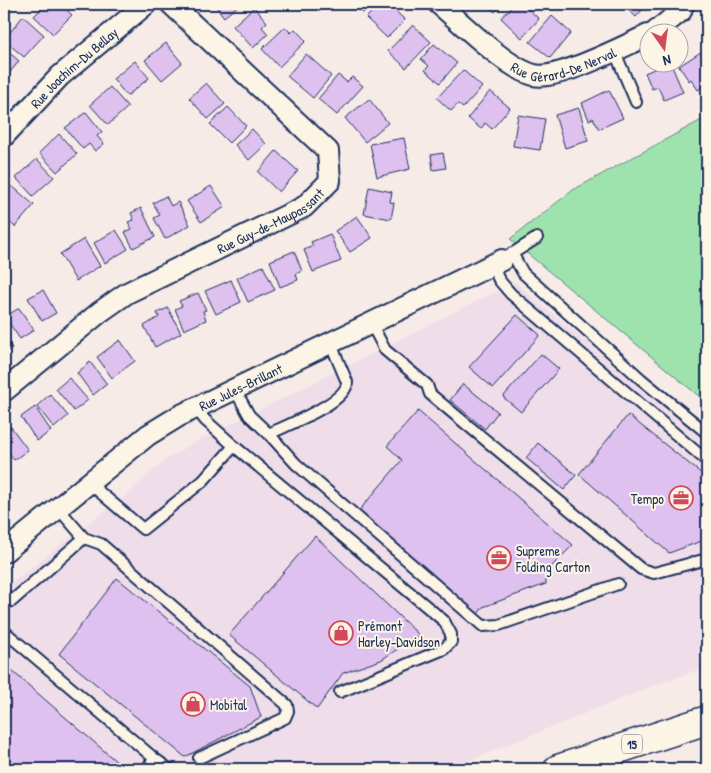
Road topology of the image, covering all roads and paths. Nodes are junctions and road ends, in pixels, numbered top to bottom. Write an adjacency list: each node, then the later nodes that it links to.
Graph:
1 (146, 4): 9 (street, Rue Joachim-Du Bellay)
2 (171, 4): 15 (street, Rue Guy-de-Maupassant)
3 (439, 4): 7 (street, Rue Gérard-De Nerval)
4 (683, 4): 5 (street)
5 (667, 22)
6 (638, 39): 7 (street, Rue Gérard-De Nerval)
7 (614, 50): 8 (lane)
8 (636, 102)
9 (4, 136)
10 (537, 238): 11 (lane)
11 (502, 259): 12 (street, Rue Jules-Brillant); 18 (lane); 20 (lane)
12 (371, 323): 13 (street, Rue Jules-Brillant); 25 (lane)
13 (330, 342): 14 (street, Rue Jules-Brillant); 17 (lane)
14 (234, 388): 16 (street, Rue Jules-Brillant); 17 (lane)
15 (4, 391)
16 (195, 407): 19 (lane); 21 (street, Rue Jules-Brillant)
17 (269, 434): 26 (lane)
18 (707, 434)
19 (234, 446): 21 (lane); 29 (lane)
20 (707, 461)
21 (89, 483): 22 (street, Rue Jules-Brillant)
22 (58, 508): 23 (lane); 24 (street, Rue Jules-Brillant)
23 (84, 538): 27 (lane); 31 (lane)
24 (4, 552)
25 (707, 560)
26 (618, 584)
27 (4, 595)
28 (4, 631): 32 (lane)
29 (340, 692)
30 (707, 720): 35 (highway, 15)
31 (199, 758)
32 (155, 759): 33 (lane); 34 (lane)
33 (146, 769)
34 (168, 769)
35 (558, 769)

